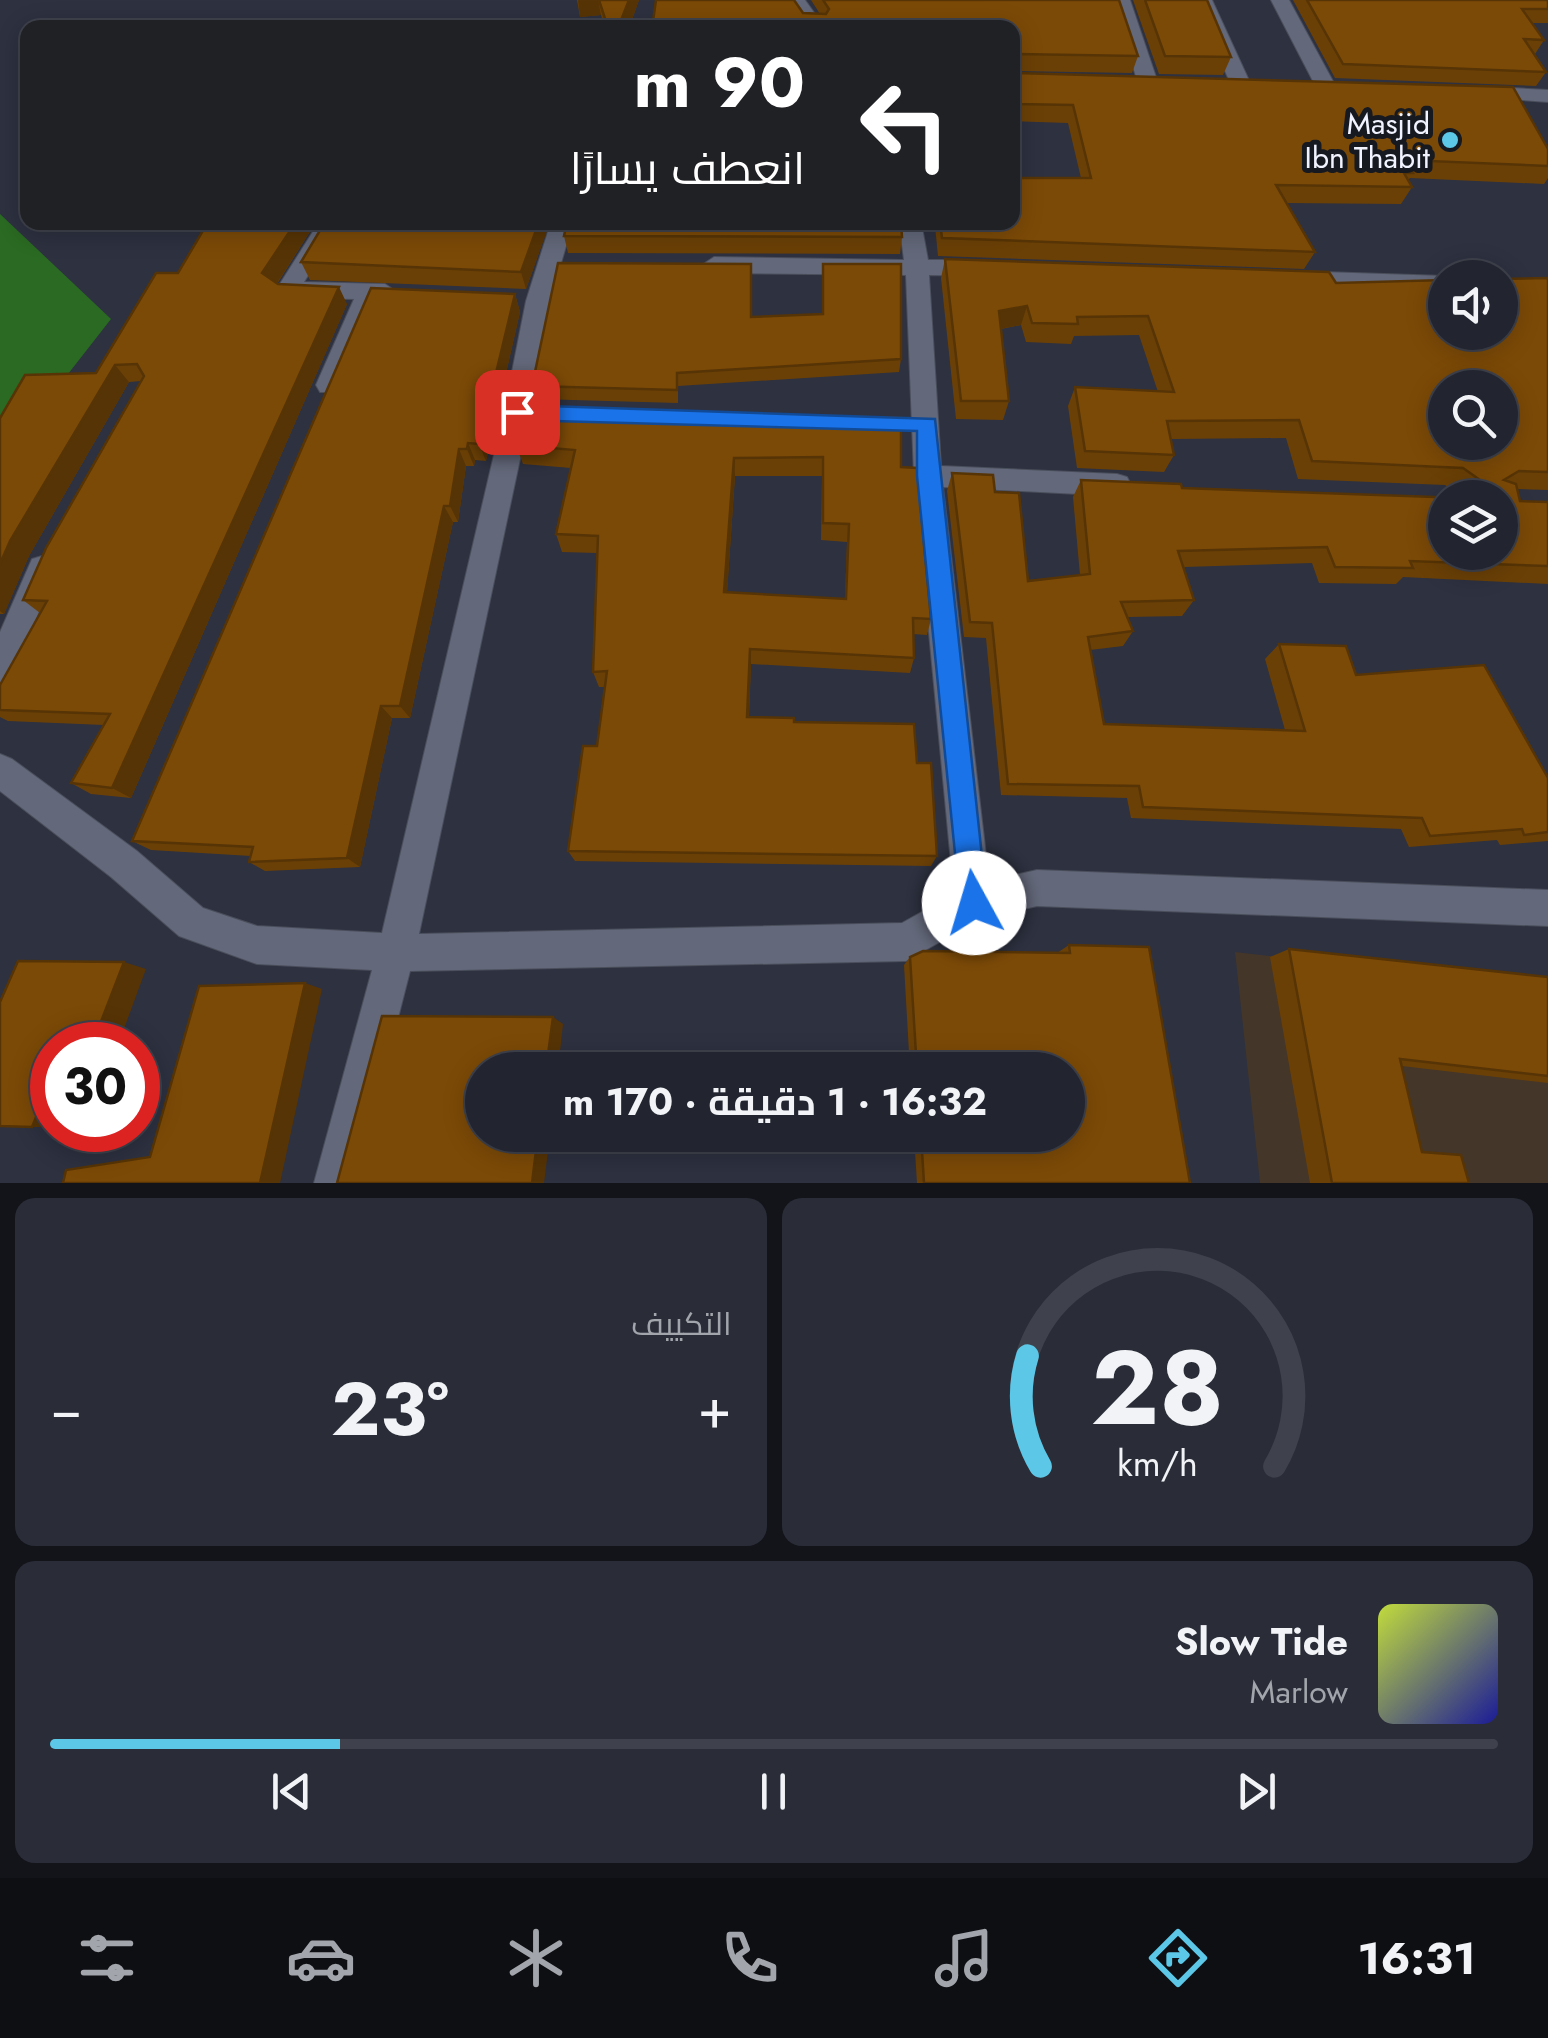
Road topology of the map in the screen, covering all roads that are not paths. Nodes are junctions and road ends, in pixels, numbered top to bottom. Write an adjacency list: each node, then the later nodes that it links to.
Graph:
1 (1121, 0): 4 (street)
2 (1203, 0): 6 (street)
3 (1280, 0): 5 (street)
4 (1148, 84)
5 (1326, 85)
6 (1242, 87)
7 (1455, 91): 8 (street)
8 (1548, 96)
9 (325, 230): 17 (street)
10 (562, 230): 29 (street)
11 (911, 230): 13 (street)
12 (686, 265): 13 (street)
13 (918, 266): 14 (street); 20 (street)
14 (1015, 269)
15 (1269, 278): 16 (street)
16 (1428, 283)
17 (369, 292): 18 (street); 19 (street)
18 (407, 294)
19 (316, 417)
20 (928, 476): 21 (street); 27 (street)
21 (1146, 486)
22 (56, 541): 23 (street)
23 (0, 669)
24 (0, 770): 26 (street)
25 (140, 828): 26 (street)
26 (124, 864): 29 (street)
27 (974, 903): 28 (street); 29 (street)
28 (1548, 908)
29 (396, 953): 30 (street)
30 (335, 1183)

